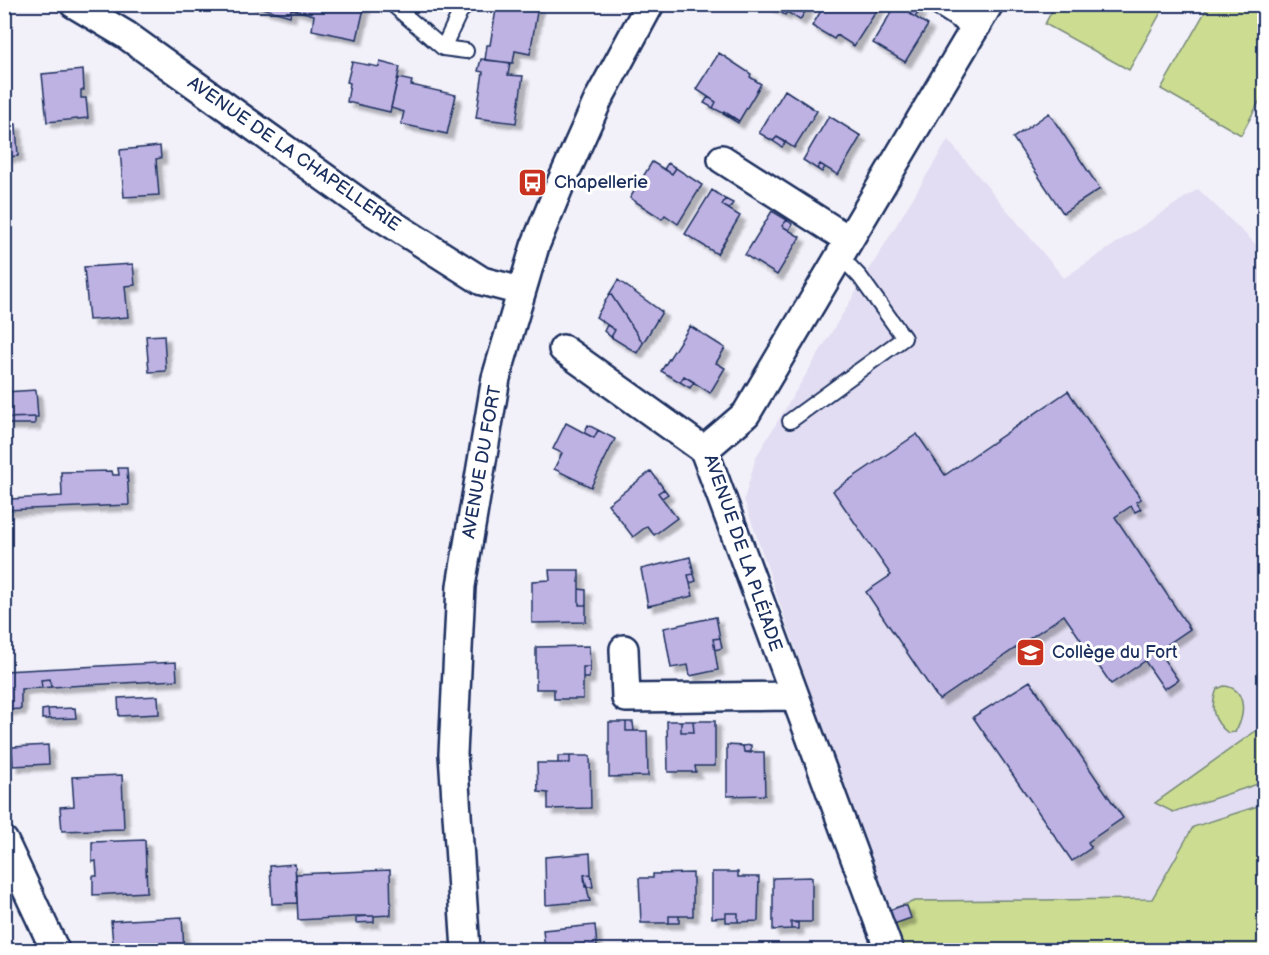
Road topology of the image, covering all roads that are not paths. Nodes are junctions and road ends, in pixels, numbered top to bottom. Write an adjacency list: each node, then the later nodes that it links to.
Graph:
1 (74, 4): 11 (street, AVENUE DE LA CHAPELLERIE)
2 (392, 4): 7 (lane)
3 (468, 4): 7 (lane)
4 (650, 4): 11 (street, AVENUE DU FORT)
5 (944, 4): 6 (street)
6 (983, 15): 10 (street, AVENUE DE LA PLÉIADE)
7 (443, 48): 8 (lane)
8 (466, 51)
9 (722, 159): 10 (street)
10 (844, 248): 13 (lane); 14 (street, AVENUE DE LA PLÉIADE)
11 (521, 291): 19 (street, AVENUE DU FORT)
12 (563, 349): 14 (street)
13 (790, 421)
14 (704, 450): 16 (street, AVENUE DE LA PLÉIADE)
15 (624, 650): 16 (street)
16 (793, 696): 20 (street, AVENUE DE LA PLÉIADE)
17 (4, 841): 18 (street)
18 (55, 951)
19 (466, 951)
20 (889, 951)

